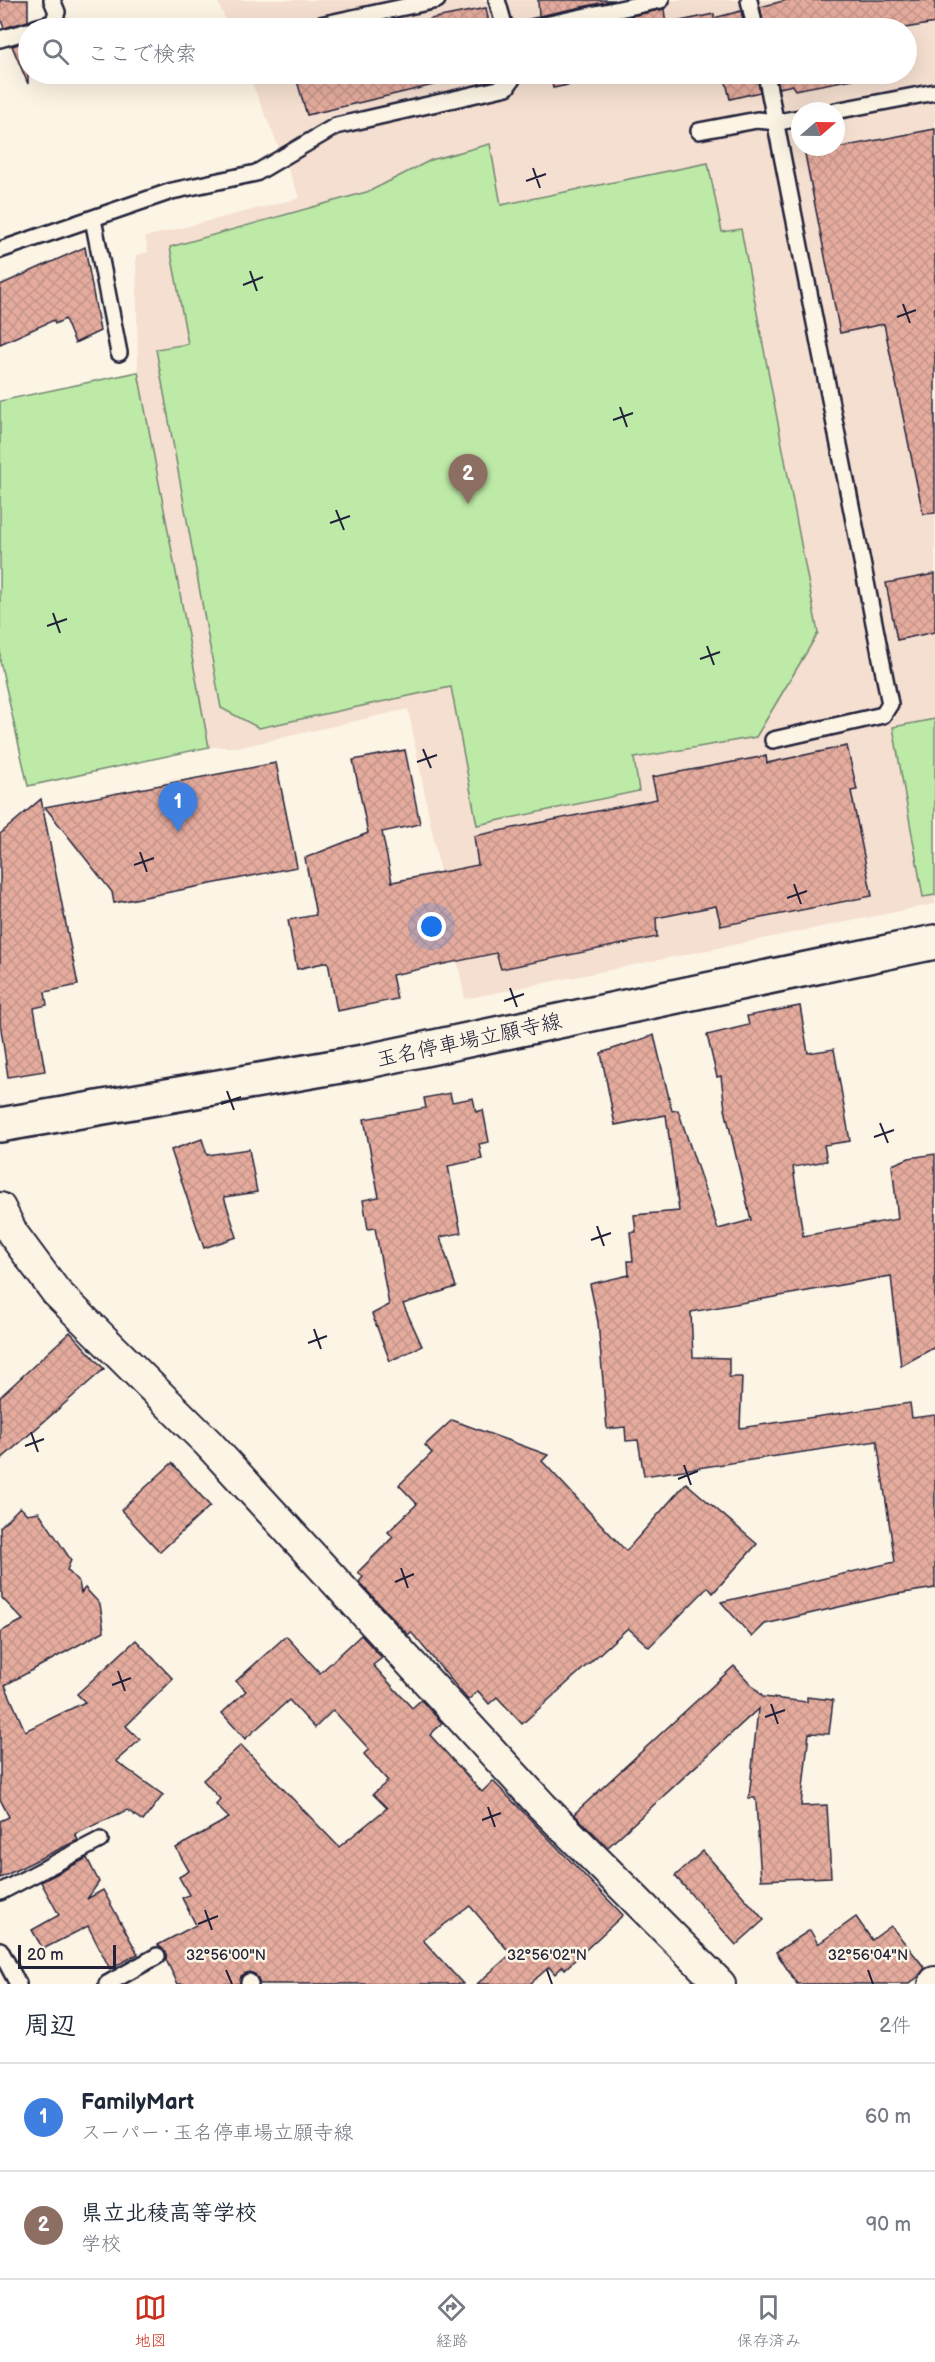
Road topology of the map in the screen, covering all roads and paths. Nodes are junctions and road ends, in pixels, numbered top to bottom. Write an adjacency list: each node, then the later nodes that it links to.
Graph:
1 (52, 0): 6 (lane)
2 (437, 0): 7 (lane)
3 (497, 0): 8 (lane)
4 (661, 0): 9 (lane)
5 (749, 0): 10 (lane)
6 (55, 18)
7 (353, 18)
8 (502, 18)
9 (577, 18)
10 (753, 18)
11 (18, 33): 12 (lane)
12 (0, 39)
13 (509, 84): 20 (lane)
14 (768, 84): 18 (lane)
15 (935, 92): 16 (lane)
16 (845, 109)
17 (791, 120): 18 (lane)
18 (777, 122): 19 (lane); 23 (lane)
19 (699, 130)
20 (93, 219): 21 (lane); 22 (lane)
21 (0, 250)
22 (119, 353)
23 (773, 740)
24 (935, 942): 25 (main road, 玉名停車場立願寺線)
25 (0, 1125)
26 (0, 1208): 33 (street)
27 (100, 1840): 28 (lane)
28 (0, 1892)
29 (0, 1950): 31 (lane)
30 (157, 1956): 32 (lane)
31 (18, 1984)
32 (106, 1984)
33 (720, 1984)

